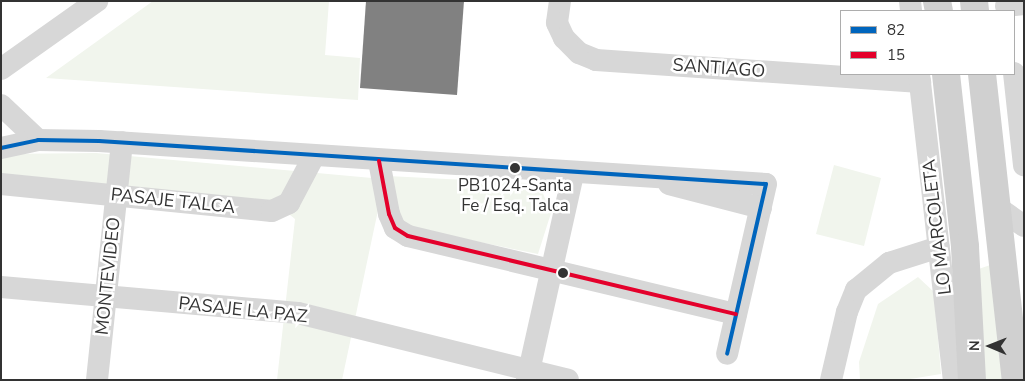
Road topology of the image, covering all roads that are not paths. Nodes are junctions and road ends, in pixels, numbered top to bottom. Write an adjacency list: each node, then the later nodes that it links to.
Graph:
1 (97, 1): 3 (street)
2 (560, 1): 4 (street, SANTIAGO)
3 (1, 69)
4 (840, 74)
5 (865, 75): 9 (street, SANTIAGO)
6 (946, 75): 36 (main road, LO MARCOLETA)
7 (982, 75): 22 (main road)
8 (1014, 75): 15 (street)
9 (919, 78): 25 (street, LO MARCOLETA)
10 (1, 105): 11 (street)
11 (38, 140): 12 (street); 13 (street)
12 (122, 142): 14 (street); 21 (street, MONTEVIDEO)
13 (1, 148)
14 (314, 156): 16 (street); 21 (street, PASAJE TALCA)
15 (1024, 160): 17 (street)
16 (379, 161): 18 (street); 26 (street)
17 (1024, 165)
18 (573, 174): 19 (street); 26 (street)
19 (658, 179): 23 (street); 23 (street)
20 (1, 184): 21 (street, PASAJE TALCA)
21 (117, 195): 28 (street, MONTEVIDEO)
22 (997, 206): 24 (street); 37 (main road)
23 (761, 208): 29 (street)
24 (1024, 226)
25 (939, 248): 34 (street); 35 (street, LO MARCOLETA)
26 (552, 271): 29 (street); 31 (street)
27 (1, 287): 28 (street, PASAJE LA PAZ)
28 (106, 297): 31 (street, PASAJE LA PAZ); 32 (street, MONTEVIDEO)
29 (736, 314): 30 (street)
30 (727, 354)
31 (528, 375): 33 (street, PASAJE LA PAZ)
32 (97, 380)
33 (568, 380)
34 (831, 380)
35 (954, 380)
36 (972, 380)
37 (1016, 380)

